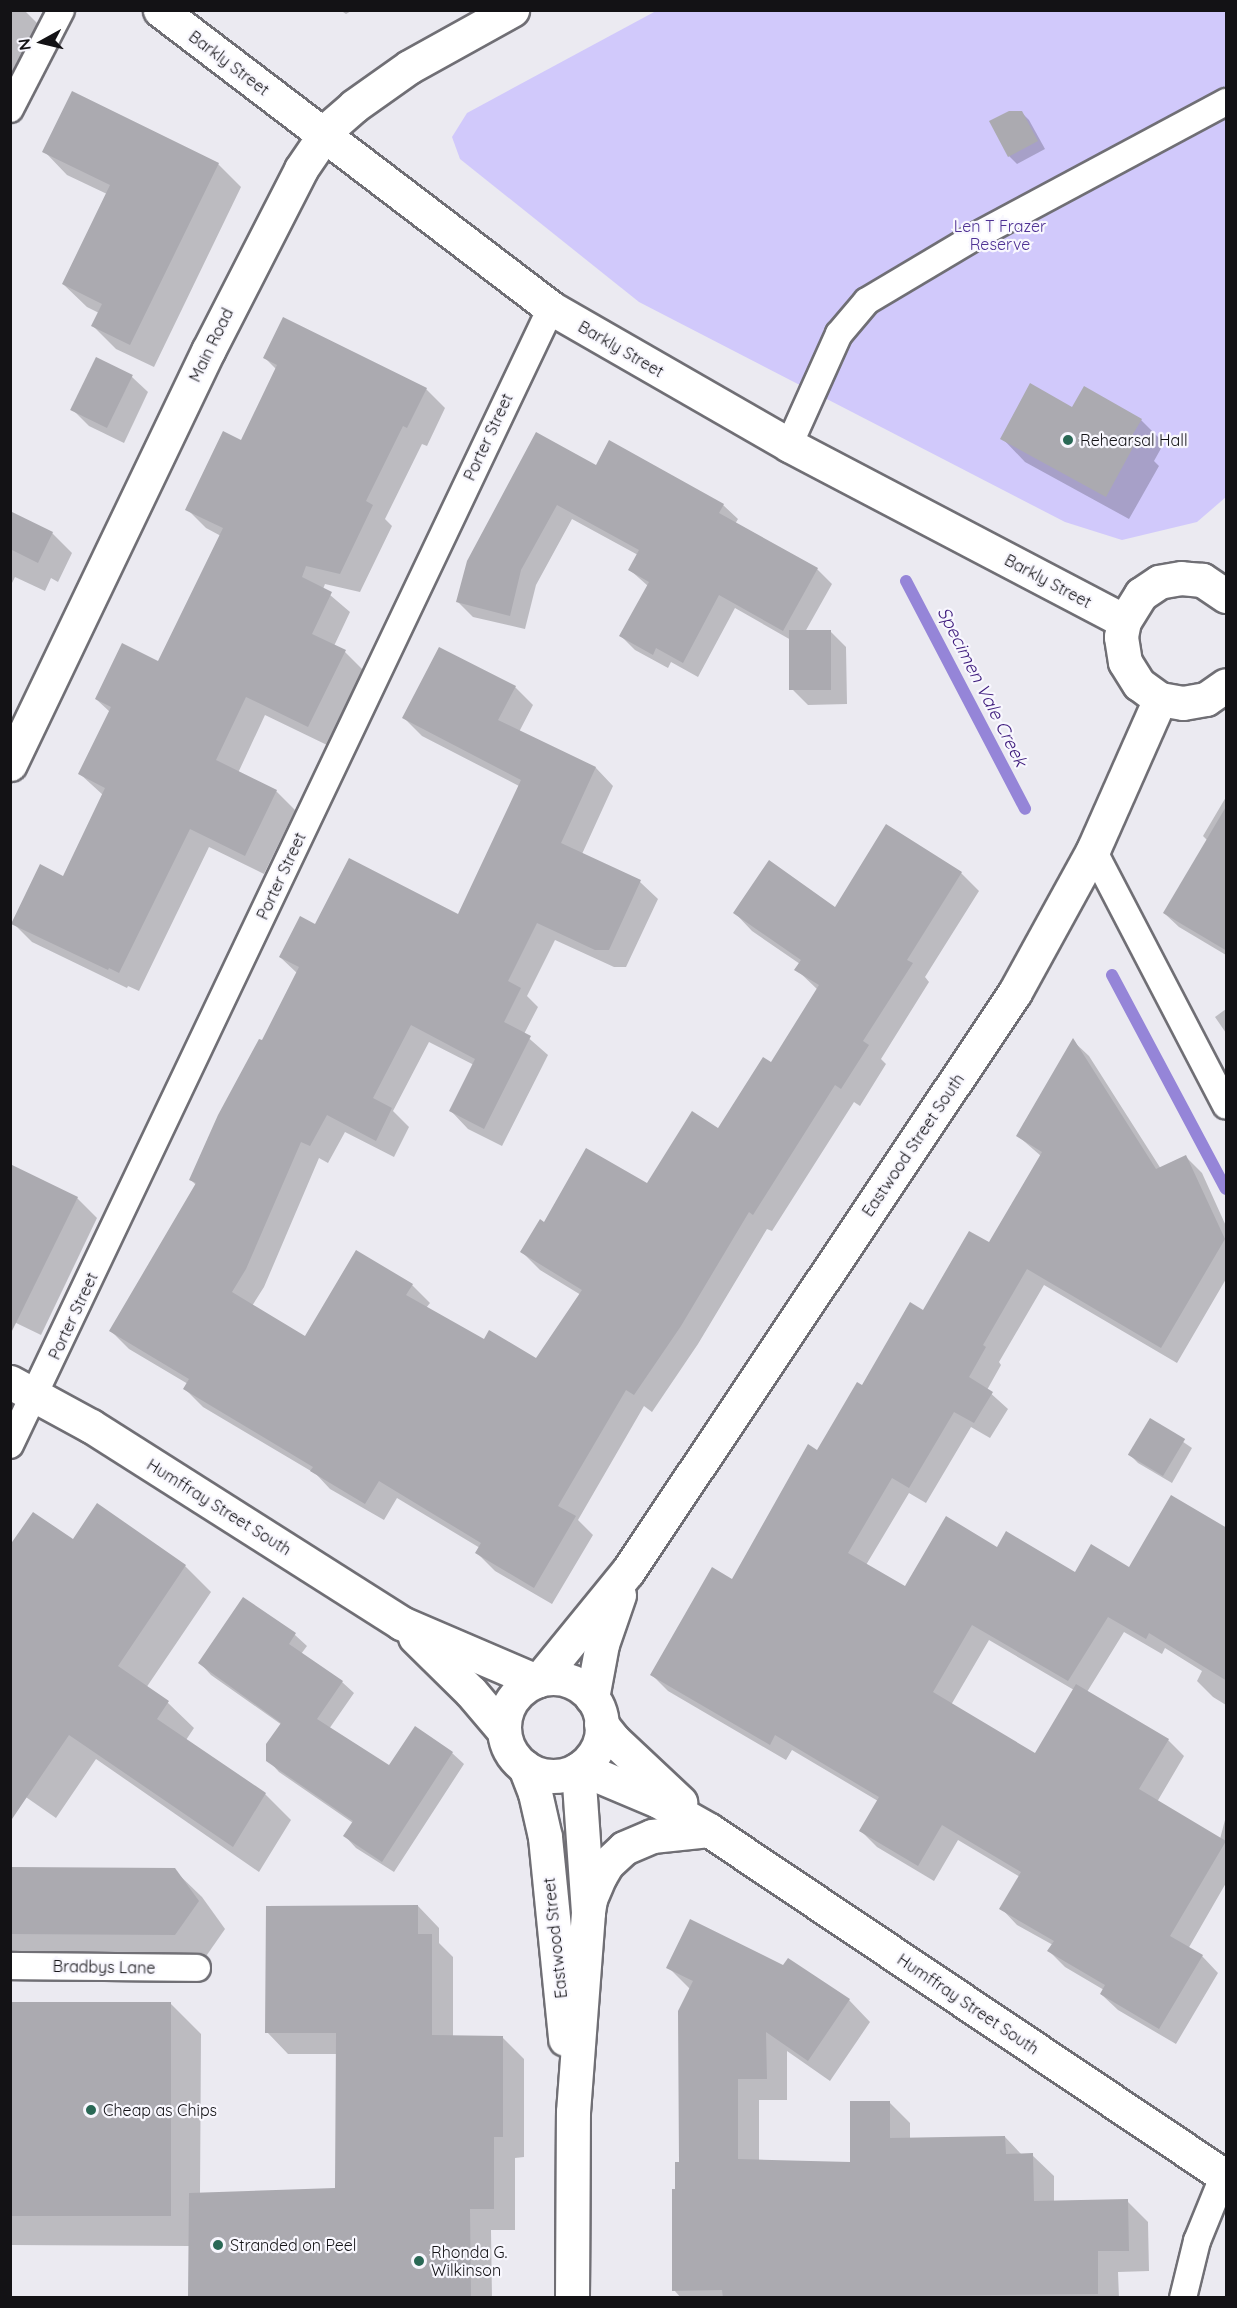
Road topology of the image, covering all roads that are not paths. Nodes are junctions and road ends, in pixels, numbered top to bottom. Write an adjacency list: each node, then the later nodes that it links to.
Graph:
1 (61, 10): 5 (lane)
2 (160, 10): 6 (street, Barkly Street)
3 (512, 10): 6 (street, Main Road)
4 (1227, 102): 8 (lane)
5 (10, 109)
6 (324, 136): 7 (street, Barkly Street); 13 (street, Main Road)
7 (551, 308): 8 (street, Barkly Street); 16 (lane, Porter Street)
8 (789, 445): 10 (street, Barkly Street)
9 (1225, 590): 10 (street)
10 (1124, 621): 12 (street)
11 (1227, 685): 12 (street)
12 (1160, 699): 14 (street, Eastwood Street South)
13 (10, 764)
14 (1093, 850): 15 (lane); 18 (street, Eastwood Street South)
15 (1227, 1105)
16 (19, 1385): 17 (lane, Porter Street); 19 (street, Humffray Street South)
17 (10, 1445)
18 (628, 1571): 20 (street, Eastwood Street South); 21 (street, Eastwood Street South)
19 (401, 1623): 20 (street, Humffray Street South); 22 (street, Humffray Street South)
20 (537, 1681): 21 (street); 22 (street)
21 (596, 1711): 24 (street); 25 (street, Humffray Street South)
22 (504, 1731): 23 (street)
23 (525, 1767): 24 (street); 29 (street, Eastwood Street)
24 (579, 1768): 25 (street, Humffray Street South); 26 (street, Eastwood Street)
25 (710, 1830): 26 (street); 30 (street, Humffray Street South)
26 (588, 1912): 29 (street, Eastwood Street)
27 (10, 1966): 28 (lane, Bradbys Lane)
28 (197, 1968)
29 (573, 2112): 31 (street, Eastwood Street)
30 (1226, 2173): 32 (lane)
31 (572, 2298)
32 (1183, 2298)

